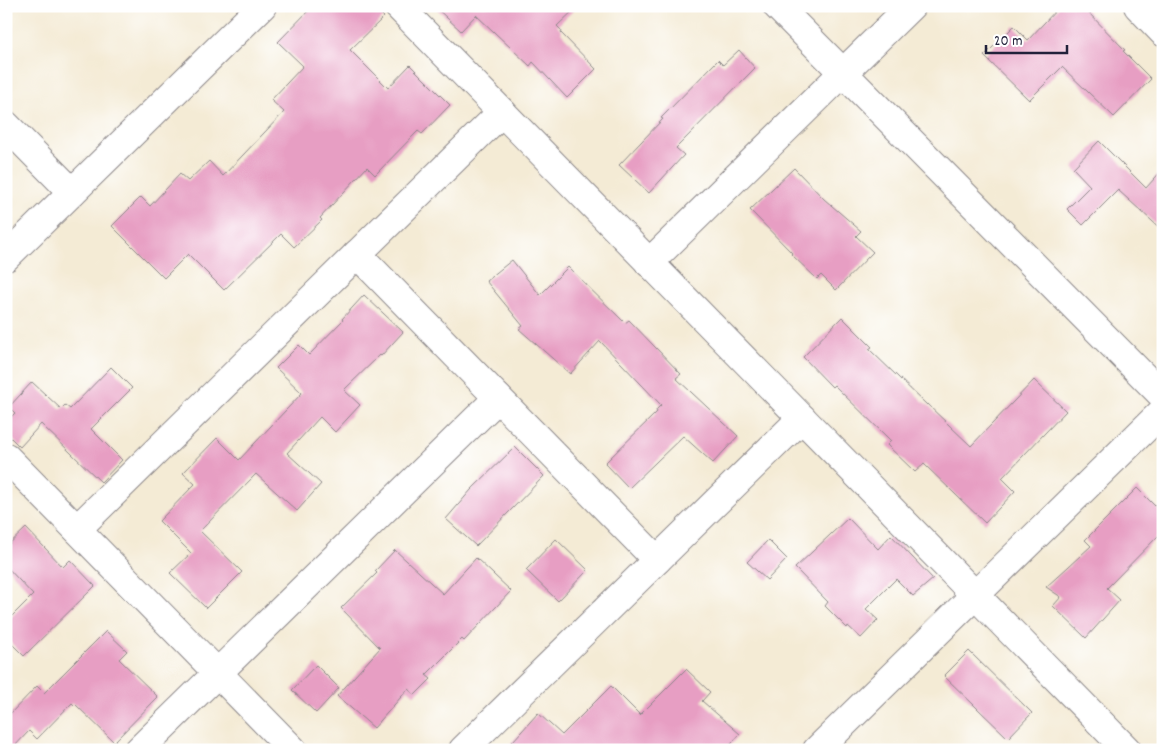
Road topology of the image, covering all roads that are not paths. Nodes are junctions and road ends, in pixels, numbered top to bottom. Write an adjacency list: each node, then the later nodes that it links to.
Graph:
1 (262, 6): 10 (street)
2 (398, 6): 8 (street)
3 (777, 6): 7 (street)
4 (911, 6): 7 (street)
5 (1138, 6): 6 (street)
6 (1163, 32)
7 (843, 73): 13 (street); 14 (street)
8 (502, 112): 11 (street); 13 (street)
9 (6, 125): 10 (street)
10 (72, 192): 12 (street)
11 (357, 254): 15 (street); 19 (street)
12 (6, 257)
13 (649, 263): 17 (street)
14 (1163, 396)
15 (498, 398): 20 (street); 22 (street)
16 (1163, 411): 21 (street)
17 (802, 418): 20 (street); 21 (street)
18 (6, 457): 19 (street)
19 (77, 529): 22 (street)
20 (657, 560): 25 (street)
21 (975, 595): 26 (street); 27 (street)
22 (218, 673): 23 (street); 24 (street)
23 (140, 750)
24 (293, 750)
25 (463, 750)
26 (818, 750)
27 (1127, 750)

